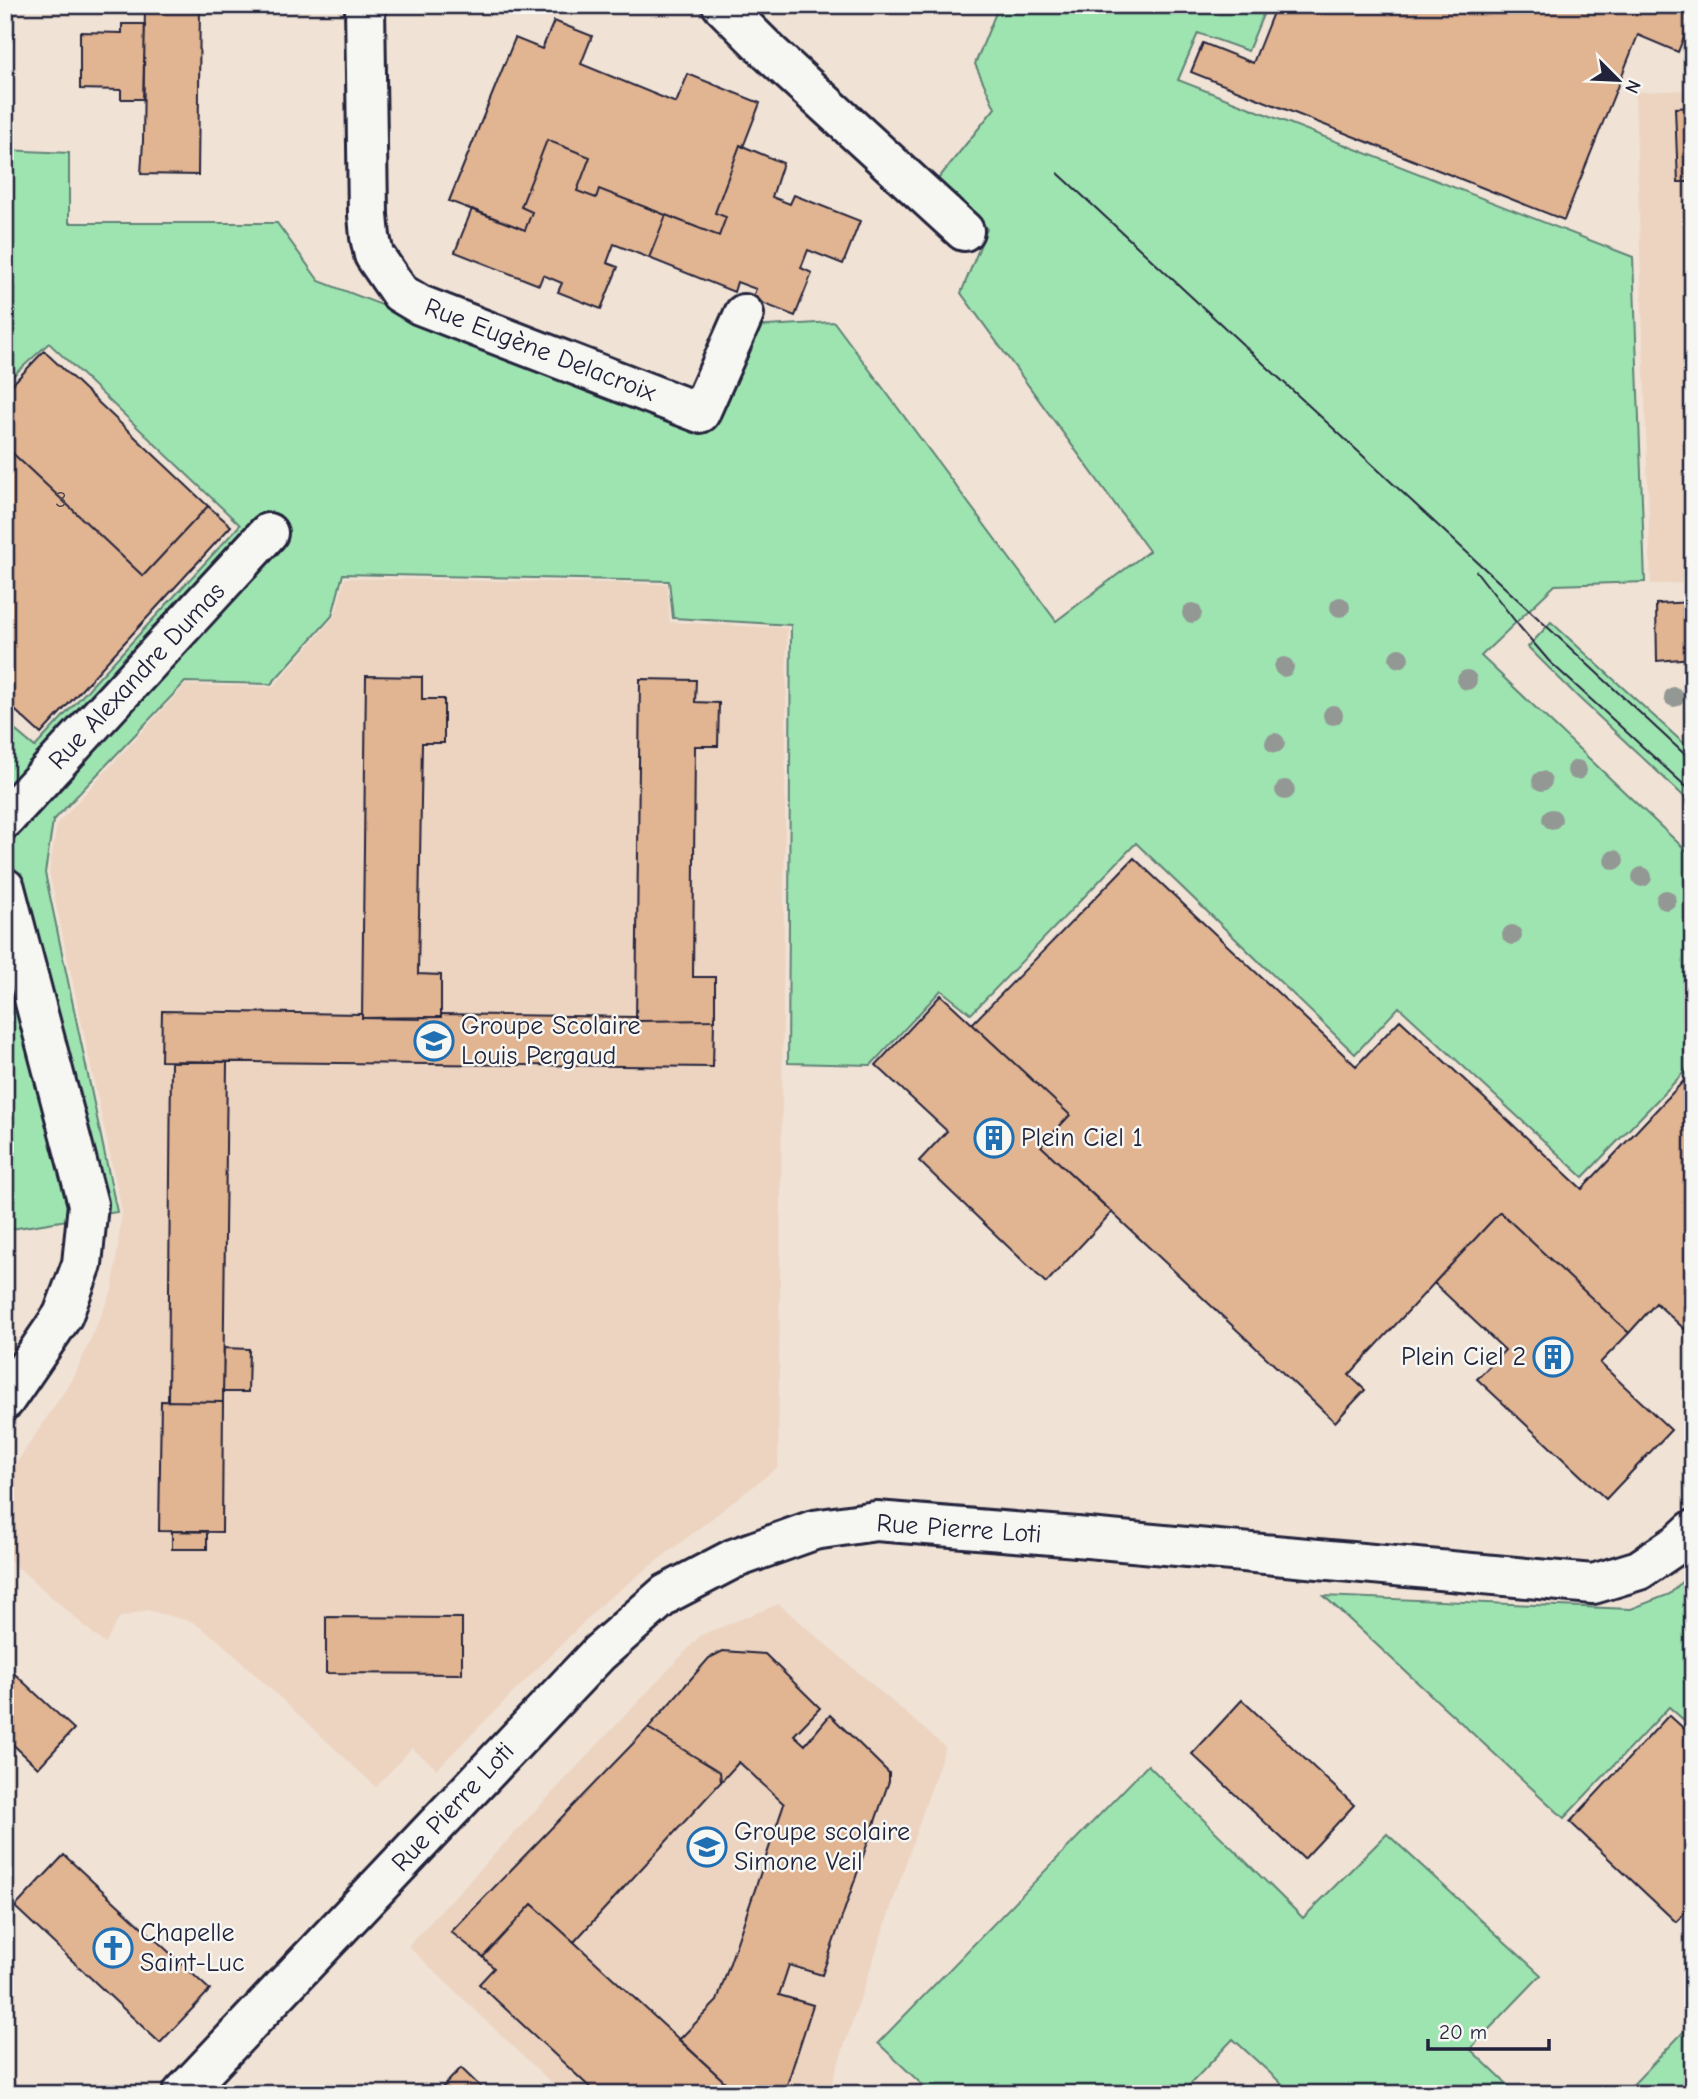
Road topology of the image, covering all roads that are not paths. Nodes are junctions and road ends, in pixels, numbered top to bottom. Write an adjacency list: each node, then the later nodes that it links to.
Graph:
1 (365, 5): 4 (street, Rue Eugène Delacroix)
2 (722, 5): 3 (street)
3 (964, 231)
4 (744, 314)
5 (268, 533): 6 (street, Rue Alexandre Dumas)
6 (5, 819)
7 (5, 888): 8 (street)
8 (5, 1400)
9 (1693, 1530): 10 (street, Rue Pierre Loti)
10 (182, 2094)

